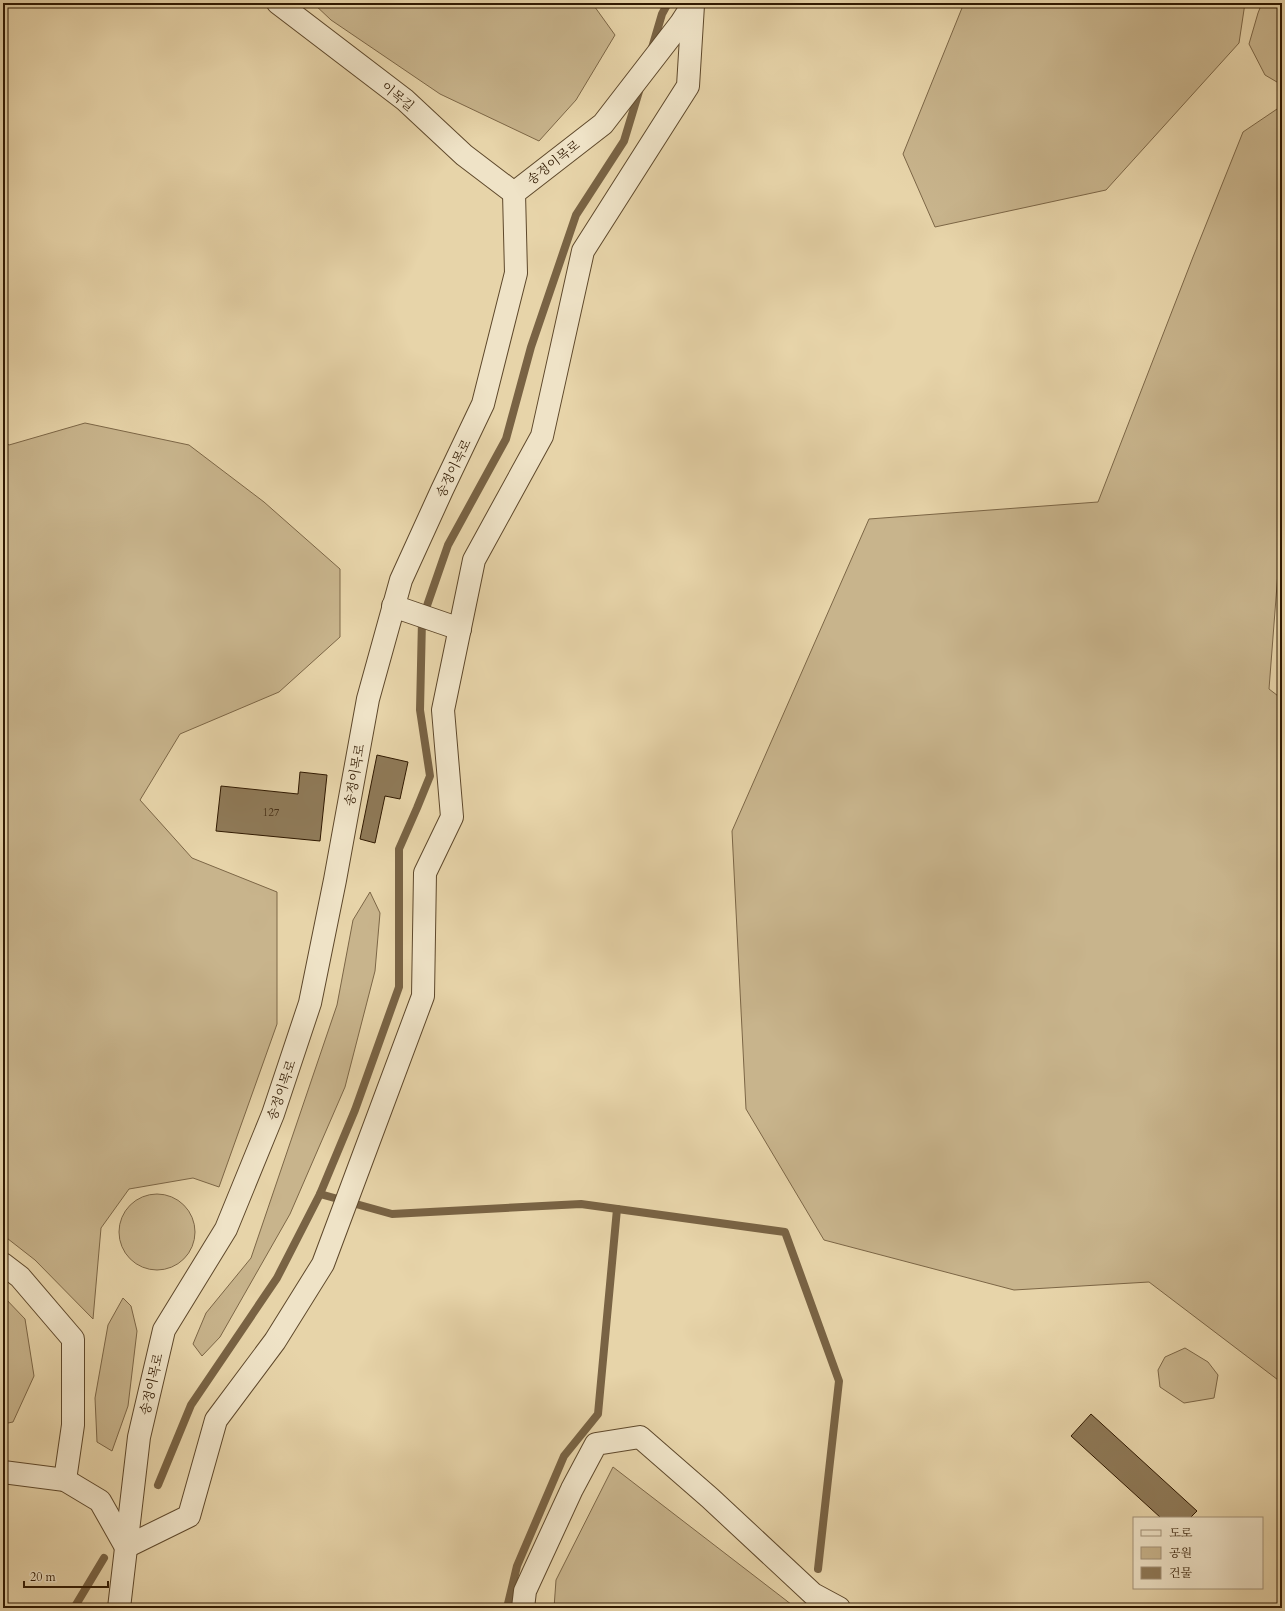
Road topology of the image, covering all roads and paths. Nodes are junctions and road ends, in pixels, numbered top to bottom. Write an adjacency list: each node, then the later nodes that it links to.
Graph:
1 (278, 3): 3 (street, 이목길)
2 (693, 4): 3 (street, 송정이목로); 5 (street)
3 (514, 193): 4 (street, 송정이목로)
4 (394, 606): 5 (street); 9 (street, 송정이목로)
5 (460, 629): 9 (street)
6 (3, 1264): 8 (street)
7 (3, 1472): 8 (street)
8 (64, 1480): 9 (street)
9 (126, 1547): 10 (street, 송정이목로)
10 (119, 1608)
11 (523, 1608): 12 (street)
12 (839, 1608)

